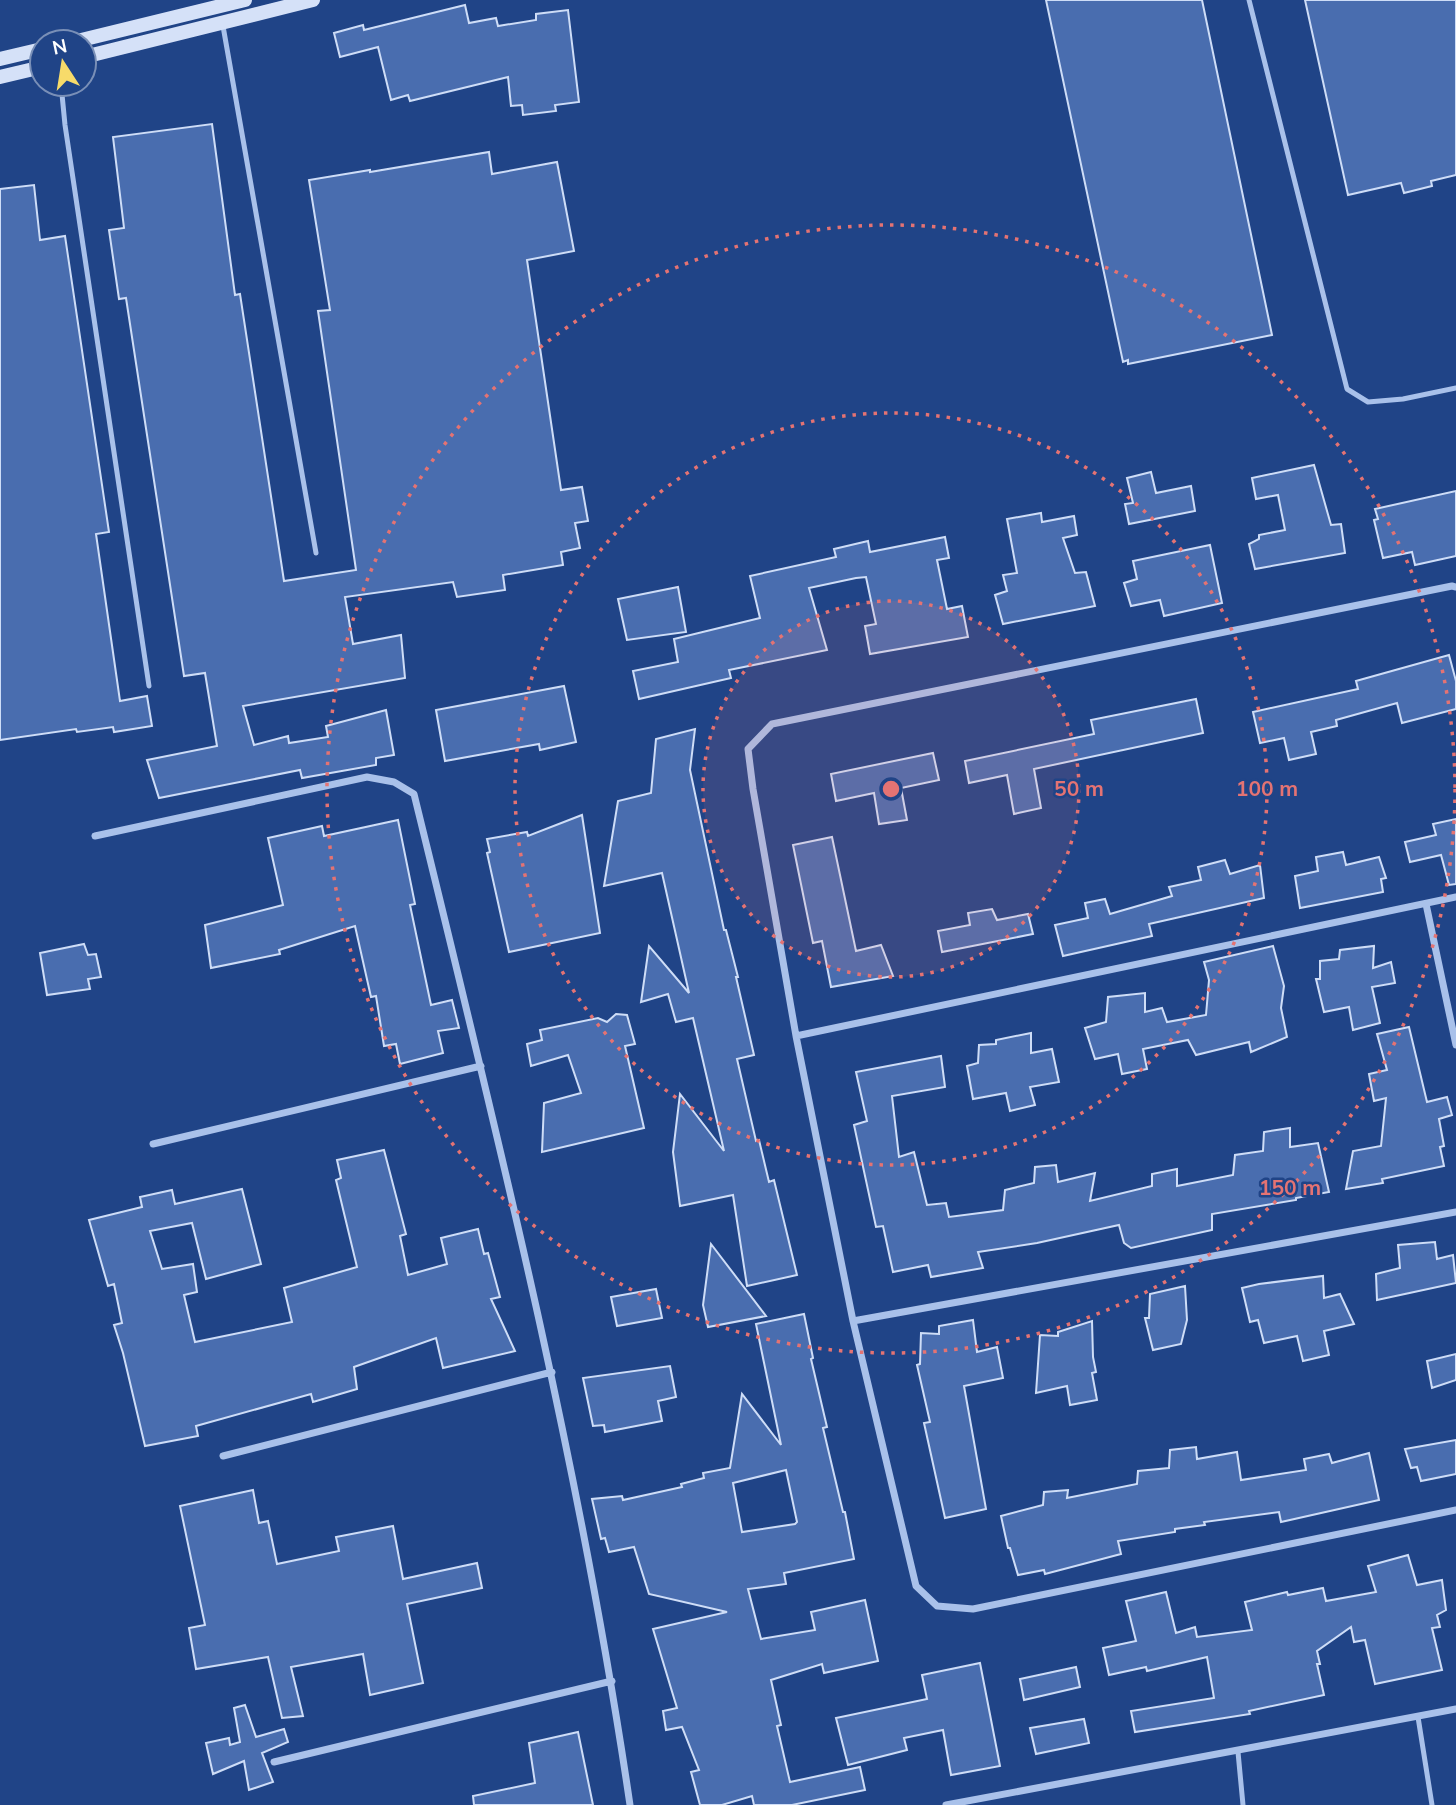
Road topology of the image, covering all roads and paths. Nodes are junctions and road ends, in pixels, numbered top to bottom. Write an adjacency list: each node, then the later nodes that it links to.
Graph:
1 (245, 0): 5 (main road)
2 (313, 0): 4 (main road)
3 (1249, 0): 12 (lane)
4 (222, 23): 7 (main road); 13 (lane)
5 (98, 36)
6 (28, 52): 8 (main road)
7 (98, 54)
8 (0, 59)
9 (28, 70): 10 (main road)
10 (0, 77)
11 (62, 98): 15 (lane)
12 (1456, 388)
13 (316, 553)
14 (1456, 586): 19 (street)
15 (149, 686)
16 (94, 836): 21 (street)
17 (1456, 897): 18 (street)
18 (1426, 904): 19 (street); 20 (street)
19 (796, 1036): 24 (street)
20 (1456, 1045)
21 (481, 1066): 22 (street); 25 (street)
22 (153, 1144)
23 (1456, 1212): 24 (street)
24 (853, 1321): 27 (street)
25 (552, 1372): 26 (street); 28 (street)
26 (223, 1456)
27 (1456, 1510)
28 (612, 1681): 32 (street); 33 (street)
29 (1456, 1709): 30 (street)
30 (1418, 1717): 31 (street); 36 (lane)
31 (1238, 1752): 34 (street); 35 (lane)
32 (274, 1762)
33 (630, 1805)
34 (946, 1805)
35 (1243, 1805)
36 (1432, 1805)

